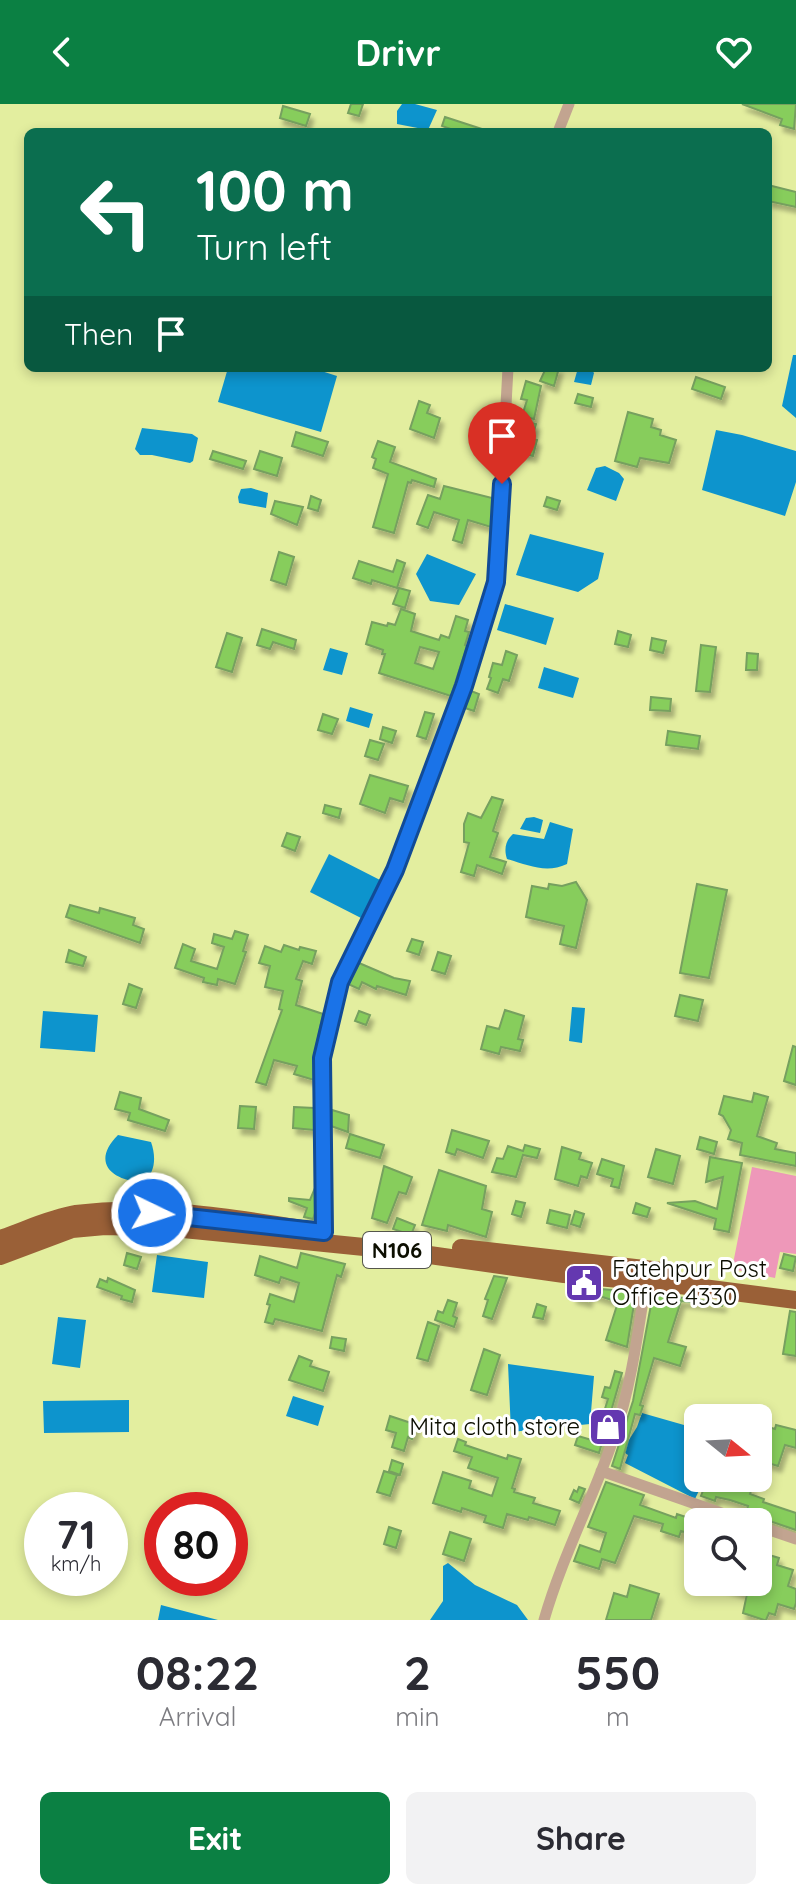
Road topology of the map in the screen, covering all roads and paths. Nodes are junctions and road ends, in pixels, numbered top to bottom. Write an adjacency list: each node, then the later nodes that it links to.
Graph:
1 (569, 104): 2 (street)
2 (560, 128)
3 (508, 372): 4 (street)
4 (324, 1232): 5 (highway, N106); 8 (highway, N106)
5 (0, 1239)
6 (0, 1256): 7 (highway, N106)
7 (646, 1281): 9 (highway, N106); 10 (street)
8 (796, 1288)
9 (796, 1300)
10 (601, 1471): 11 (street); 14 (street)
11 (707, 1508)
12 (772, 1531): 13 (street)
13 (796, 1539)
14 (544, 1620)

